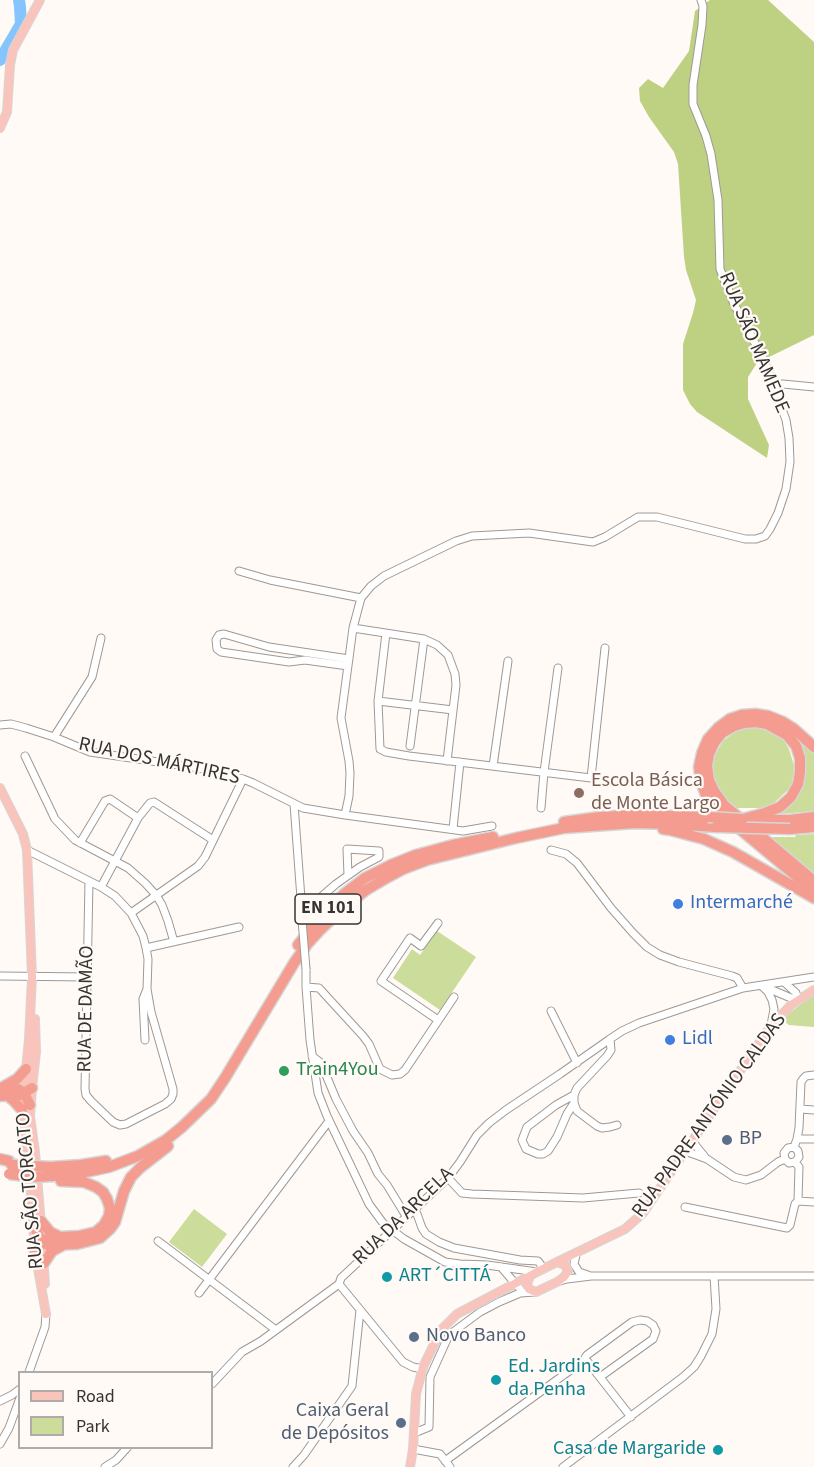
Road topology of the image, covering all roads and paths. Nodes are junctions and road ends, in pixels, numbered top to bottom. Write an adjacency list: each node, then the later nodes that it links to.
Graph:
1 (701, 0): 4 (street, RUA SÃO MAMEDE)
2 (37, 3): 3 (main road)
3 (0, 128)
4 (774, 385): 5 (street); 7 (street, RUA SÃO MAMEDE)
5 (814, 387)
6 (239, 571): 7 (street)
7 (361, 598): 8 (street)
8 (353, 628): 9 (street); 13 (street)
9 (386, 633): 11 (street); 16 (street)
10 (101, 638): 20 (street)
11 (424, 639): 17 (street); 18 (street)
12 (605, 648): 27 (street)
13 (348, 662): 13 (street); 32 (street)
14 (507, 662): 26 (street)
15 (558, 668): 27 (street)
16 (378, 701): 17 (street); 24 (street)
17 (415, 705): 18 (street); 21 (street)
18 (453, 710): 24 (street)
19 (0, 725): 20 (street, RUA DOS MÁRTIRES)
20 (54, 737): 28 (street, RUA DOS MÁRTIRES)
21 (410, 746)
22 (814, 747): 49 (highway)
23 (25, 756): 41 (street)
24 (447, 761): 25 (street)
25 (460, 762): 26 (street); 39 (street)
26 (493, 766): 27 (street)
27 (544, 772): 31 (street)
28 (243, 779): 30 (street, RUA DOS MÁRTIRES); 40 (street)
29 (0, 788): 42 (main road, RUA SÃO TORCATO)
30 (294, 804): 32 (street, RUA DOS MÁRTIRES); 52 (street)
31 (541, 808)
32 (345, 815): 39 (street, RUA DOS MÁRTIRES)
33 (766, 817): 34 (highway); 47 (highway); 100 (highway, EN 101, bridge)
34 (814, 817)
35 (138, 818): 40 (street); 41 (street); 44 (street)
36 (635, 823): 38 (highway, EN 101, bridge); 51 (highway); 80 (highway, EN 101)
37 (492, 826): 39 (street, RUA DOS MÁRTIRES)
38 (814, 827)
39 (453, 829)
40 (213, 840): 50 (street)
41 (80, 843): 44 (street)
42 (27, 850): 46 (street); 59 (main road, RUA SÃO TORCATO)
43 (551, 850): 65 (street)
44 (115, 861): 48 (street); 50 (street)
45 (348, 875): 45 (street); 52 (street)
46 (89, 881): 48 (street); 60 (street, RUA DE DAMÃO)
47 (814, 881)
48 (101, 887): 53 (street)
49 (814, 891)
50 (156, 896): 53 (street); 56 (street)
51 (814, 898)
52 (302, 910): 64 (street, bridge)
53 (131, 913): 57 (street)
54 (438, 922): 72 (street)
55 (239, 927): 56 (street)
56 (174, 942): 57 (street)
57 (146, 948): 66 (street)
58 (0, 976): 59 (street)
59 (32, 977): 60 (street); 68 (main road, RUA SÃO TORCATO)
60 (88, 977): 66 (street, RUA DE DAMÃO)
61 (814, 977): 62 (street, RUA DA ARCELA)
62 (784, 982): 63 (street, RUA DA ARCELA); 70 (street)
63 (762, 986): 65 (street, RUA DA ARCELA); 70 (street); 73 (street)
64 (306, 987): 72 (street); 76 (street)
65 (743, 988): 74 (street, RUA DA ARCELA)
66 (147, 989): 75 (street)
67 (814, 990): 70 (main road, RUA PADRE ANTÓNIO CALDAS)
68 (31, 995): 78 (main road, RUA SÃO TORCATO); 81 (main road, RUA SÃO TORCATO)
69 (454, 997): 72 (street)
70 (798, 1001): 73 (main road, RUA PADRE ANTÓNIO CALDAS)
71 (551, 1011): 77 (street)
72 (438, 1020)
73 (770, 1027): 92 (main road, RUA PADRE ANTÓNIO CALDAS)
74 (610, 1039): 77 (street, RUA DA ARCELA); 83 (street)
75 (145, 1040)
76 (312, 1056): 88 (street); 107 (street)
77 (577, 1063): 101 (street, RUA DA ARCELA)
78 (26, 1069): 81 (main road, RUA SÃO TORCATO); 82 (highway)
79 (814, 1076): 86 (street)
80 (225, 1078): 100 (highway, EN 101); 111 (highway)
81 (28, 1090): 82 (highway); 85 (highway)
82 (3, 1091): 85 (highway)
83 (574, 1095): 84 (street); 84 (street)
84 (574, 1103): 89 (street)
85 (26, 1107): 108 (main road, RUA SÃO TORCATO)
86 (800, 1109): 87 (street); 90 (street)
87 (814, 1110)
88 (329, 1121): 109 (street); 124 (street)
89 (617, 1125)
90 (797, 1139): 91 (street); 93 (street)
91 (814, 1139)
92 (692, 1141): 94 (main road, RUA PADRE ANTÓNIO CALDAS); 95 (street)
93 (794, 1147): 96 (street); 98 (street)
94 (685, 1151): 95 (street); 114 (main road, RUA PADRE ANTÓNIO CALDAS)
95 (707, 1159): 96 (street)
96 (784, 1159): 98 (street)
97 (0, 1161): 99 (highway)
98 (795, 1162): 103 (street)
99 (7, 1170): 100 (highway, EN 101, bridge)
100 (52, 1172): 111 (highway)
101 (448, 1178): 102 (street); 106 (street, RUA DA ARCELA)
102 (639, 1193)
103 (798, 1201): 104 (street); 105 (street)
104 (814, 1202)
105 (685, 1207)
106 (414, 1210): 107 (street, RUA DA ARCELA); 119 (street)
107 (406, 1216): 109 (street, RUA DA ARCELA)
108 (37, 1224): 110 (highway); 111 (highway); 113 (main road, RUA SÃO TORCATO)
109 (392, 1230): 117 (street); 126 (street, RUA DA ARCELA)
110 (42, 1241): 111 (highway); 113 (highway); 116 (main road, RUA SÃO TORCATO)
111 (62, 1241): 116 (highway)
112 (158, 1241): 124 (street)
113 (35, 1252): 131 (main road, RUA SÃO TORCATO)
114 (578, 1252): 115 (main road, RUA PADRE ANTÓNIO CALDAS); 118 (main road, RUA PADRE ANTÓNIO CALDAS); 120 (street)
115 (557, 1262): 118 (main road); 119 (main road, RUA PADRE ANTÓNIO CALDAS)
116 (44, 1263): 131 (main road, RUA SÃO TORCATO)
117 (501, 1267): 119 (street); 127 (street)
118 (567, 1270): 120 (street); 125 (main road, RUA PADRE ANTÓNIO CALDAS)
119 (537, 1272): 127 (main road, RUA PADRE ANTÓNIO CALDAS); 128 (main road)
120 (579, 1272): 121 (street)
121 (591, 1276): 122 (street); 125 (street)
122 (714, 1276): 123 (street); 142 (street)
123 (814, 1276)
124 (209, 1280): 129 (street); 132 (street)
125 (557, 1282): 128 (main road, RUA PADRE ANTÓNIO CALDAS)
126 (339, 1284): 130 (street); 132 (street, RUA DA ARCELA)
127 (517, 1286): 128 (main road, RUA PADRE ANTÓNIO CALDAS); 134 (main road, RUA PADRE ANTÓNIO CALDAS)
128 (533, 1290): 143 (street)
129 (199, 1293)
130 (360, 1310): 134 (street); 149 (street)
131 (45, 1314): 135 (street, RUA SÃO TORCATO)
132 (276, 1330): 137 (street, RUA DA ARCELA)
133 (583, 1361): 136 (street); 136 (street); 147 (street)
134 (423, 1369): 143 (main road, RUA PADRE ANTÓNIO CALDAS)
135 (29, 1371)
136 (600, 1377): 142 (street)
137 (213, 1383)
138 (18, 1390): 139 (street)
139 (2, 1401): 141 (street)
140 (18, 1403): 141 (street)
141 (14, 1413): 144 (street)
142 (631, 1416): 151 (street)
143 (414, 1433): 146 (main road, RUA PADRE ANTÓNIO CALDAS)
144 (0, 1444)
145 (126, 1449): 148 (street)
146 (413, 1449): 147 (street); 150 (main road, RUA PADRE ANTÓNIO CALDAS)
147 (447, 1464)
148 (105, 1467)
149 (293, 1467)
150 (410, 1467)
151 (563, 1467)

